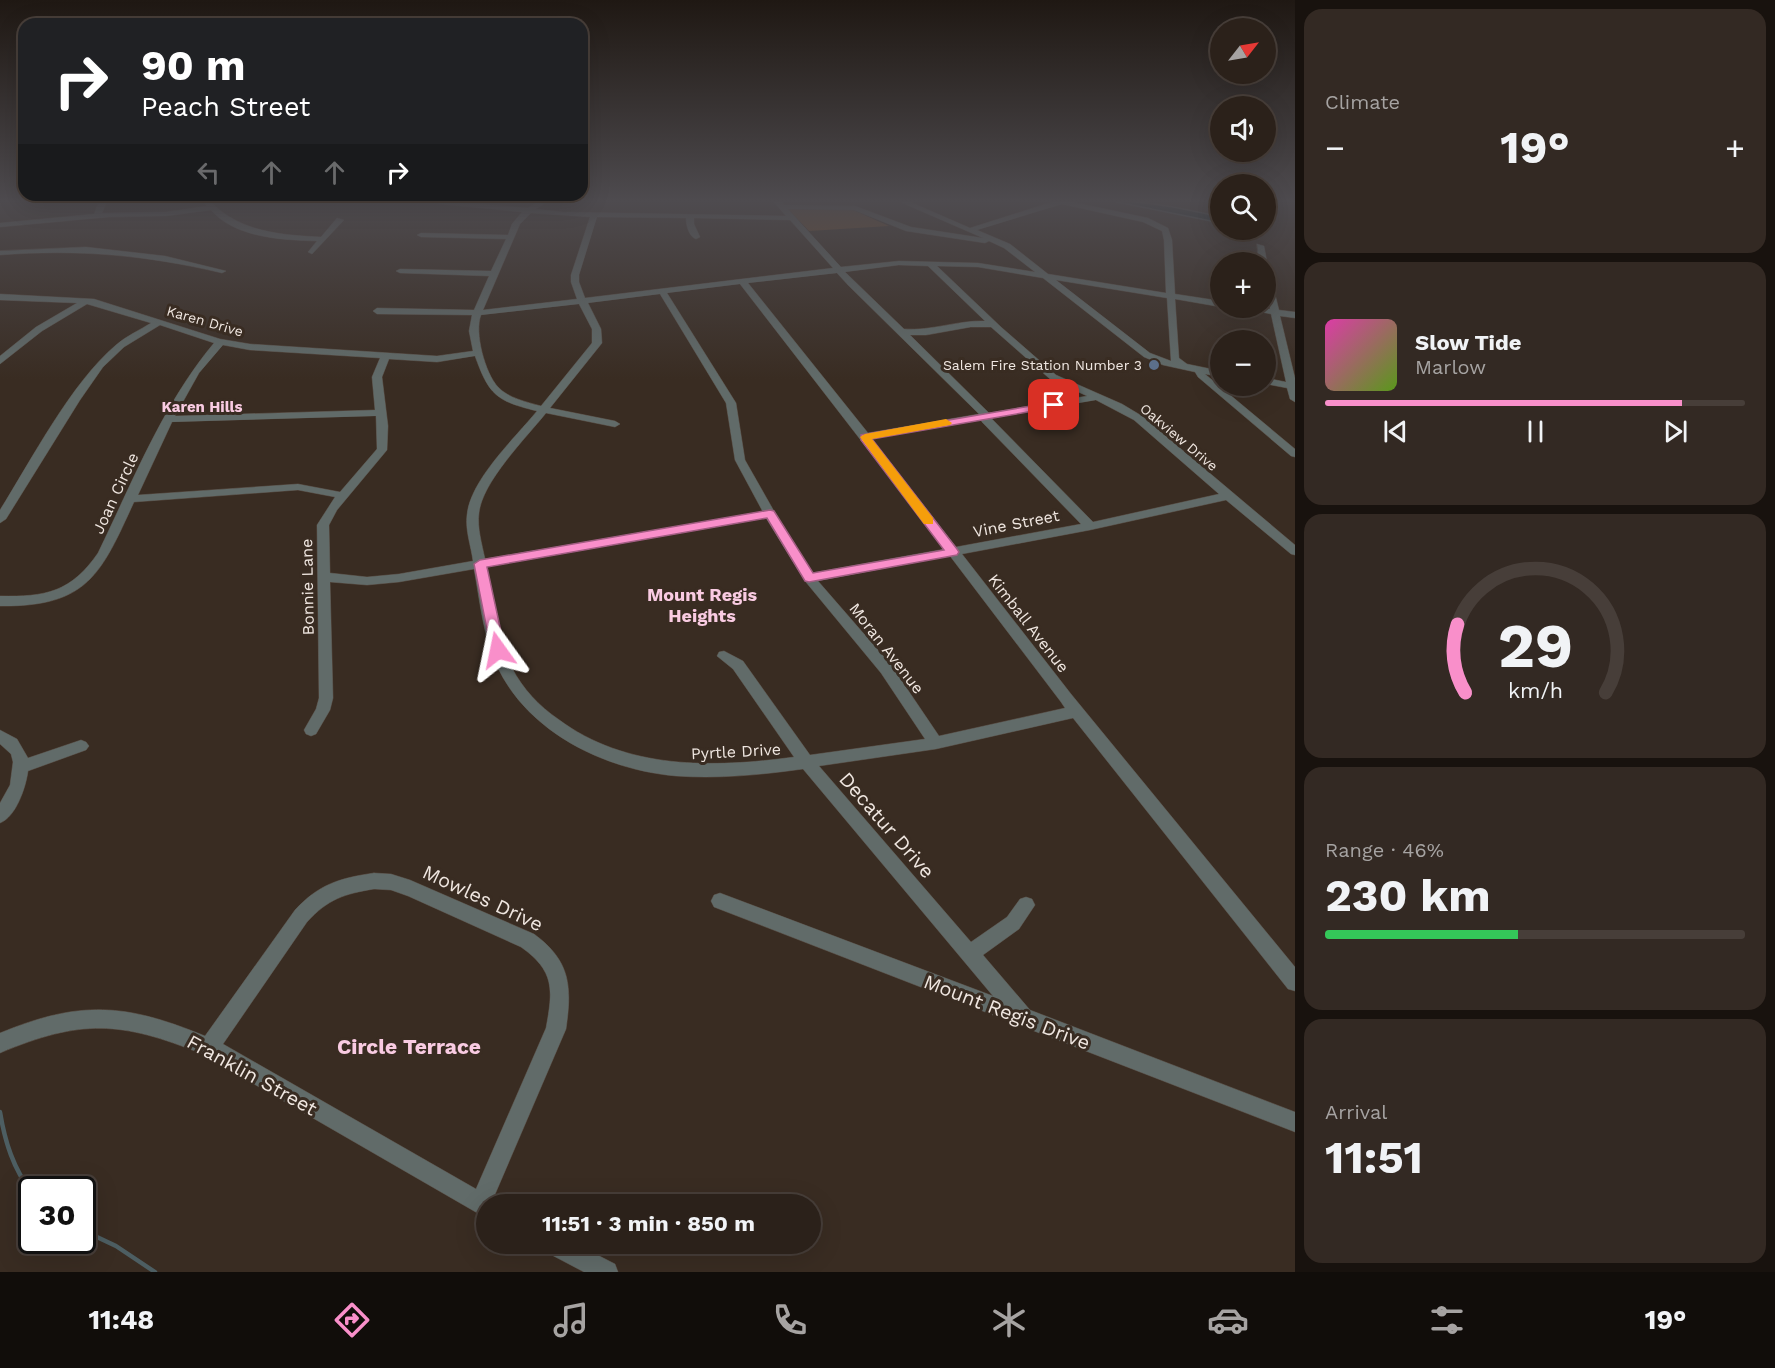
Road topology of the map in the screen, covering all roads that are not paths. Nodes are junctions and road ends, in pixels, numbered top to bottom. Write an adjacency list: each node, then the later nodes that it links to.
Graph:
1 (179, 260): 9 (street)
2 (501, 260): 11 (street)
3 (580, 260): 18 (street, Pyrtle Drive)
4 (830, 260): 8 (street)
5 (1024, 260): 12 (street)
6 (1168, 260): 15 (street)
7 (930, 264): 8 (street); 12 (street); 26 (street, Oakview Drive)
8 (838, 269): 13 (street); 27 (street)
9 (222, 270)
10 (400, 271): 11 (street)
11 (495, 274): 22 (street)
12 (1047, 277): 15 (street); 32 (street)
13 (742, 281): 14 (street); 44 (street, Kimball Avenue)
14 (662, 291): 18 (street); 49 (street, Moran Avenue)
15 (1169, 296): 19 (street); 32 (street)
16 (0, 297): 17 (street, Karen Drive)
17 (86, 301): 25 (street, Karen Drive); 31 (street)
18 (582, 301): 22 (street); 39 (street, Pyrtle Drive)
19 (1210, 302)
20 (377, 311): 22 (street)
21 (1276, 312): 23 (street)
22 (478, 313): 29 (street)
23 (1295, 315)
24 (1276, 316): 36 (street)
25 (159, 322): 28 (street, Karen Drive); 50 (street)
26 (993, 324): 27 (street); 37 (street, Oakview Drive)
27 (904, 332): 41 (street)
28 (220, 342): 30 (street, Karen Drive); 42 (street, Joan Circle)
29 (478, 353): 30 (street, Karen Drive); 39 (street)
30 (386, 356): 40 (street, Bonnie Lane)
31 (0, 361)
32 (1183, 366): 33 (street)
33 (1199, 370): 34 (street); 45 (street)
34 (1210, 372)
35 (1276, 383): 36 (street)
36 (1294, 386): 38 (street)
37 (1097, 397): 41 (street); 47 (street, Oakview Drive)
38 (1295, 399)
39 (544, 409): 43 (street); 54 (street, Pyrtle Drive)
40 (381, 413): 42 (street); 46 (street, Bonnie Lane)
41 (985, 416): 44 (street); 51 (street)
42 (169, 419): 48 (street, Joan Circle)
43 (615, 424)
44 (865, 437): 53 (street, Kimball Avenue)
45 (1295, 454)
46 (342, 496): 48 (street); 55 (street, Bonnie Lane)
47 (1228, 496): 51 (street, Vine Street); 52 (street, Oakview Drive)
48 (130, 499): 57 (street, Joan Circle)
49 (770, 514): 54 (street); 56 (street, Moran Avenue)
50 (0, 519)
51 (1090, 526): 53 (street, Vine Street)
52 (1295, 551)
53 (953, 552): 56 (street, Vine Street); 59 (street, Kimball Avenue)
54 (480, 564): 55 (street); 64 (street, Pyrtle Drive)
55 (323, 577): 60 (street, Bonnie Lane)
56 (809, 578): 62 (street, Moran Avenue)
57 (0, 602)
58 (724, 656): 64 (street, Decatur Drive)
59 (1077, 711): 62 (street, Pyrtle Drive); 70 (street, Kimball Avenue)
60 (311, 730)
61 (0, 736): 65 (street)
62 (936, 743): 64 (street, Pyrtle Drive)
63 (81, 746): 65 (street)
64 (806, 762): 69 (street, Decatur Drive)
65 (21, 767): 66 (street)
66 (0, 816)
67 (720, 901): 71 (street, Mount Regis Drive)
68 (1026, 905): 69 (street)
69 (970, 953): 71 (street, Decatur Drive)
70 (1295, 982)
71 (1024, 1017): 74 (street, Mount Regis Drive)
72 (2, 1042): 73 (street, Franklin Street)
73 (209, 1047): 75 (street, Mowles Drive); 76 (street, Franklin Street)
74 (1295, 1122)
75 (488, 1194)
76 (476, 1202)
77 (573, 1254): 78 (street)
78 (607, 1272)

